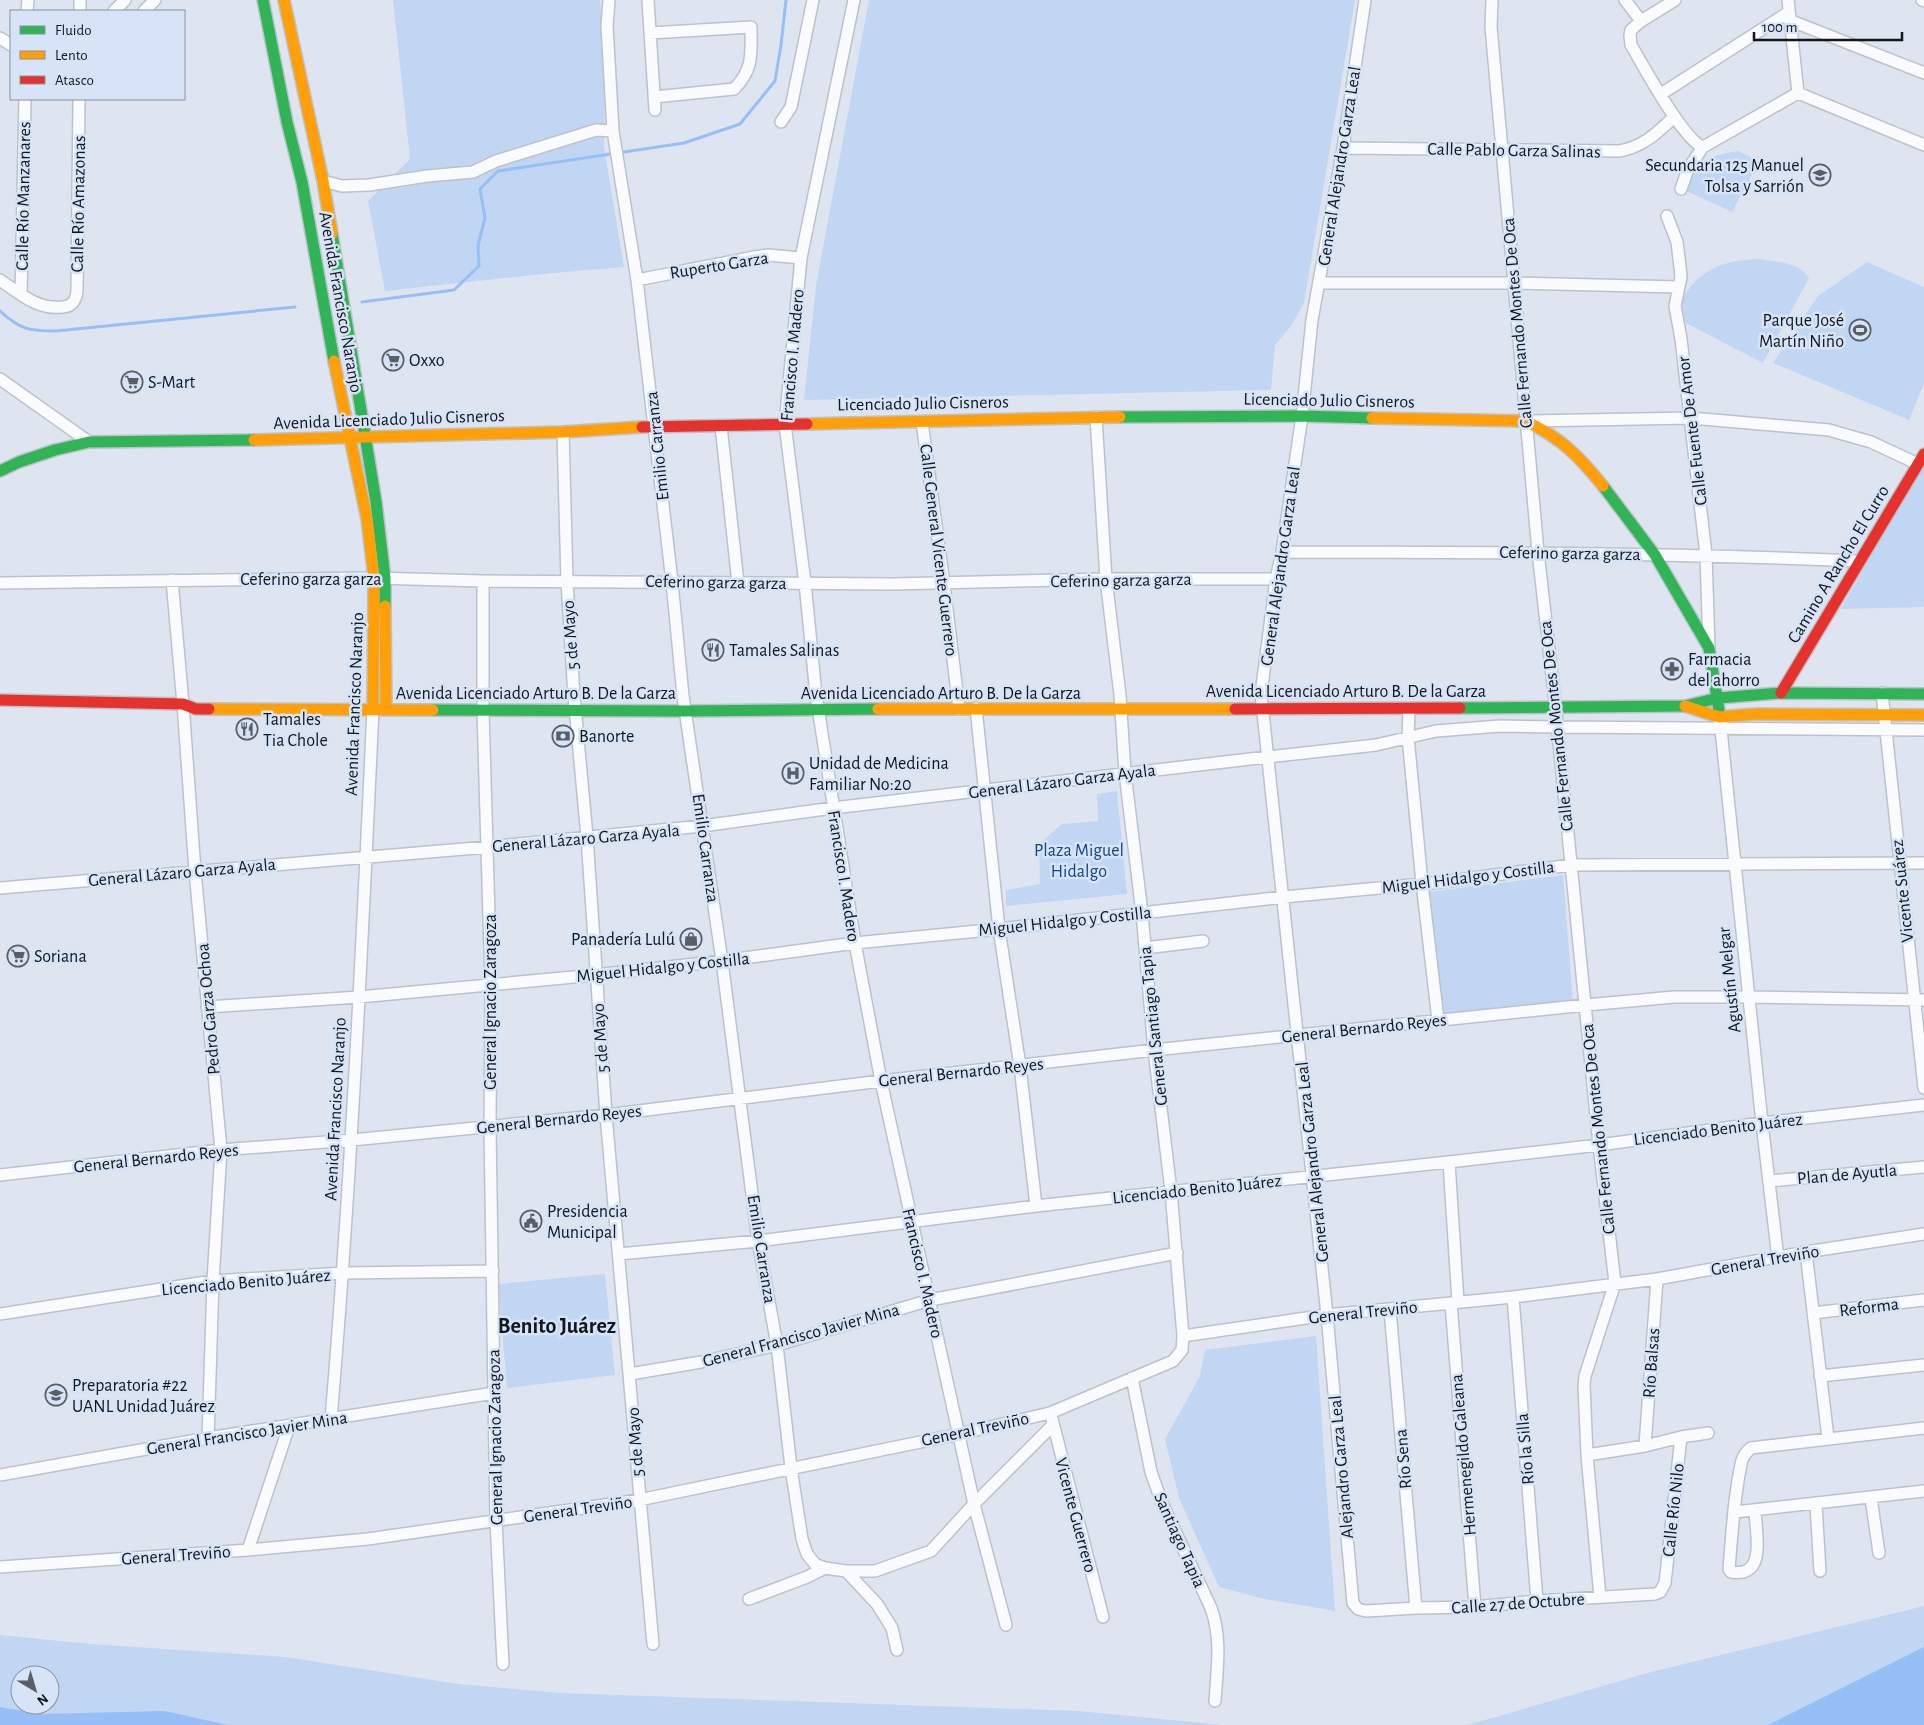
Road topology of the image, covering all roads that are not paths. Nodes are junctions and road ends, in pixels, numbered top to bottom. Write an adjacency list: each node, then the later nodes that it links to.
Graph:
1 (126, 0): 13 (street)
2 (155, 0): 14 (street)
3 (284, 0): 33 (main road, Avenida Francisco Naranjo)
4 (609, 0): 27 (street, Emilio Carranza)
5 (648, 0): 17 (street)
6 (813, 0): 26 (street)
7 (854, 0): 36 (street, Francisco I. Madero)
8 (1365, 0): 30 (street, General Alejandro Garza Leal)
9 (1492, 0): 31 (street, Calle Fernando Montes De Oca)
10 (1625, 0): 16 (street)
11 (1675, 0): 16 (street)
12 (262, 2): 32 (main road, Avenida Francisco Naranjo)
13 (115, 10)
14 (145, 10)
15 (1789, 10): 18 (street); 19 (street); 20 (street)
16 (1641, 21): 20 (street)
17 (650, 33): 21 (street); 21 (street)
18 (1924, 73)
19 (1798, 93): 28 (street); 29 (street)
20 (1661, 94): 25 (street)
21 (654, 97): 24 (street)
22 (25, 100): 42 (street, Calle Río Manzanares)
23 (79, 100): 42 (street, Calle Río Amazonas)
24 (655, 110)
25 (1674, 117): 29 (street); 31 (street, Calle Pablo Garza Salinas)
26 (781, 122)
27 (613, 130): 33 (street); 38 (street, Emilio Carranza)
28 (1924, 145)
29 (1703, 147): 34 (street)
30 (1343, 148): 31 (street, Calle Pablo Garza Salinas); 39 (street, General Alejandro Garza Leal)
31 (1502, 149): 40 (street, Calle Fernando Montes De Oca)
32 (302, 182): 33 (main road); 44 (main road, Avenida Francisco Naranjo)
33 (323, 182): 43 (main road, Avenida Francisco Naranjo)
34 (1681, 189)
35 (1667, 216): 41 (street, Calle Fuente De Amor)
36 (801, 258): 38 (street, Ruperto Garza); 53 (street, Francisco I. Madero)
37 (0, 280): 42 (street)
38 (637, 280): 54 (street, Emilio Carranza)
39 (1319, 283): 40 (street); 48 (street, General Alejandro Garza Leal)
40 (1513, 283): 41 (street); 51 (street, Calle Fernando Montes De Oca)
41 (1679, 286): 50 (street, Calle Fuente De Amor)
42 (21, 294)
43 (343, 304): 44 (main road); 45 (main road, Avenida Francisco Naranjo)
44 (330, 343): 45 (main road); 47 (main road, Avenida Francisco Naranjo)
45 (355, 373): 58 (main road, Avenida Francisco Naranjo)
46 (0, 379): 61 (street)
47 (340, 396): 59 (main road, Avenida Francisco Naranjo); 60 (main road)
48 (1302, 416): 49 (main road, Licenciado Julio Cisneros); 51 (main road, Licenciado Julio Cisneros); 65 (street, General Alejandro Garza Leal)
49 (1096, 417): 52 (main road, Licenciado Julio Cisneros); 71 (street, General Santiago Tapia)
50 (1691, 418): 51 (street); 62 (street); 68 (street, Calle Fuente De Amor)
51 (1525, 421): 66 (street, Calle Fernando Montes De Oca); 67 (main road, Licenciado Julio Cisneros)
52 (922, 422): 53 (main road, Licenciado Julio Cisneros); 80 (street, Calle General Vicente Guerrero)
53 (784, 424): 55 (main road, Avenida Licenciado Julio Cisneros); 79 (street, Francisco I. Madero)
54 (655, 426): 55 (main road, Avenida Licenciado Julio Cisneros); 56 (main road, Avenida Licenciado Julio Cisneros); 76 (street, Emilio Carranza)
55 (722, 426): 78 (street)
56 (563, 432): 57 (main road, Avenida Licenciado Julio Cisneros); 75 (street, 5 de Mayo)
57 (395, 436): 58 (main road, Avenida Licenciado Julio Cisneros); 64 (main road)
58 (365, 437): 59 (main road, Avenida Licenciado Julio Cisneros); 64 (main road, Avenida Francisco Naranjo)
59 (348, 438): 60 (main road, Avenida Licenciado Julio Cisneros); 70 (main road, Avenida Francisco Naranjo)
60 (312, 439): 61 (main road, Avenida Licenciado Julio Cisneros)
61 (89, 442): 63 (main road, Avenida Licenciado Julio Cisneros)
62 (1921, 459): 69 (main road, Camino A Rancho El Curro)
63 (0, 471)
64 (370, 474): 70 (main road, Avenida Francisco Naranjo)
65 (1282, 552): 66 (street, Ceferino garza garza); 72 (street, General Alejandro Garza Leal)
66 (1538, 552): 67 (street, Ceferino garza garza); 88 (street, Calle Fernando Montes De Oca)
67 (1655, 555): 68 (street, Ceferino garza garza); 81 (main road, Licenciado Julio Cisneros)
68 (1706, 555): 69 (street, Ceferino garza garza); 81 (street, Calle Fuente De Amor)
69 (1859, 561): 82 (main road, Camino A Rancho El Curro)
70 (380, 578): 73 (street, Ceferino garza garza); 74 (street, Ceferino garza garza); 91 (main road, Avenida Francisco Naranjo); 95 (main road, Avenida Francisco Naranjo)
71 (1106, 579): 72 (street, Ceferino garza garza); 80 (street, Ceferino garza garza); 96 (street, General Santiago Tapia)
72 (1276, 579): 90 (street, General Alejandro Garza Leal)
73 (172, 580): 77 (street, Ceferino garza garza); 94 (street, Pedro Garza Ochoa)
74 (483, 580): 75 (street, Ceferino garza garza); 97 (street, General Ignacio Zaragoza)
75 (567, 581): 76 (street, Ceferino garza garza); 98 (street, 5 de Mayo)
76 (672, 582): 78 (street, Ceferino garza garza); 99 (street, Emilio Carranza)
77 (0, 583)
78 (738, 583): 79 (street, Ceferino garza garza)
79 (805, 583): 80 (street, Ceferino garza garza); 100 (street, Francisco I. Madero)
80 (944, 584): 92 (street, Calle General Vicente Guerrero)
81 (1709, 648): 85 (main road, Licenciado Julio Cisneros)
82 (1781, 693): 83 (main road, Avenida Licenciado Arturo B. De la Garza); 85 (main road, Avenida Licenciado Arturo B. De la Garza)
83 (1882, 693): 84 (main road, Avenida Licenciado Arturo B. De la Garza); 104 (street, Vicente Suárez)
84 (1924, 694)
85 (1718, 698): 87 (main road, Avenida Licenciado Arturo B. De la Garza); 105 (main road, Agustín Melgar)
86 (0, 700): 94 (main road, Avenida Licenciado Arturo B. De la Garza)
87 (1685, 706): 88 (main road, Avenida Licenciado Arturo B. De la Garza); 105 (main road, Avenida Licenciado Arturo B. De la Garza)
88 (1555, 707): 93 (main road, Avenida Licenciado Arturo B. De la Garza); 106 (street, Calle Fernando Montes De Oca)
89 (976, 708): 92 (main road, Avenida Licenciado Arturo B. De la Garza); 96 (main road, Avenida Licenciado Arturo B. De la Garza); 113 (street)
90 (1262, 708): 93 (main road, Avenida Licenciado Arturo B. De la Garza); 96 (main road, Avenida Licenciado Arturo B. De la Garza); 111 (street, General Alejandro Garza Leal)
91 (386, 709): 95 (main road, Avenida Licenciado Arturo B. De la Garza); 97 (main road, Avenida Licenciado Arturo B. De la Garza)
92 (959, 709): 100 (main road, Avenida Licenciado Arturo B. De la Garza)
93 (1409, 709): 110 (street)
94 (183, 710): 95 (main road, Avenida Licenciado Arturo B. De la Garza); 101 (main road, Avenida Licenciado Arturo B. De la Garza); 123 (street, Pedro Garza Ochoa)
95 (373, 710): 118 (street, Avenida Francisco Naranjo)
96 (1122, 710): 112 (street, General Santiago Tapia)
97 (483, 711): 98 (main road, Avenida Licenciado Arturo B. De la Garza); 117 (street, General Ignacio Zaragoza)
98 (576, 711): 99 (main road, Avenida Licenciado Arturo B. De la Garza); 116 (street, 5 de Mayo)
99 (685, 711): 100 (main road, Avenida Licenciado Arturo B. De la Garza); 115 (street, Emilio Carranza)
100 (818, 711): 114 (street, Francisco I. Madero)
101 (127, 714)
102 (1827, 714): 104 (main road, Avenida Licenciado Arturo B. De la Garza); 105 (main road, Avenida Licenciado Arturo B. De la Garza); 107 (main road)
103 (1924, 715): 104 (main road, Avenida Licenciado Arturo B. De la Garza)
104 (1883, 716): 108 (street, Vicente Suárez)
105 (1720, 722): 106 (street, General Lázaro Garza Ayala); 107 (street, General Lázaro Garza Ayala); 120 (street, Agustín Melgar)
106 (1556, 727): 110 (street, General Lázaro Garza Ayala); 122 (street, Calle Fernando Montes De Oca)
107 (1784, 729): 108 (street, General Lázaro Garza Ayala)
108 (1885, 730): 109 (street, General Lázaro Garza Ayala); 121 (street, Vicente Suárez)
109 (1924, 730)
110 (1408, 737): 111 (street, General Lázaro Garza Ayala); 124 (street)
111 (1267, 757): 112 (street, General Lázaro Garza Ayala); 126 (street, General Alejandro Garza Leal)
112 (1125, 773): 113 (street, General Lázaro Garza Ayala); 127 (street, General Santiago Tapia)
113 (984, 791): 114 (street, General Lázaro Garza Ayala); 128 (street)
114 (833, 808): 115 (street, General Lázaro Garza Ayala); 130 (street, Francisco I. Madero)
115 (702, 826): 116 (street, General Lázaro Garza Ayala); 132 (street, Emilio Carranza)
116 (587, 837): 117 (street, General Lázaro Garza Ayala); 133 (street, 5 de Mayo)
117 (488, 847): 118 (street, General Lázaro Garza Ayala); 134 (street, General Ignacio Zaragoza)
118 (366, 856): 123 (street, General Lázaro Garza Ayala); 136 (street, Avenida Francisco Naranjo)
119 (1924, 863): 121 (street, Miguel Hidalgo y Costilla)
120 (1734, 864): 121 (street, Miguel Hidalgo y Costilla); 122 (street, Miguel Hidalgo y Costilla); 135 (street, Agustín Melgar)
121 (1899, 864): 137 (street, Vicente Suárez)
122 (1571, 865): 124 (street, Miguel Hidalgo y Costilla); 138 (street, Calle Fernando Montes De Oca)
123 (195, 871): 125 (street, General Lázaro Garza Ayala); 139 (street, Pedro Garza Ochoa)
124 (1422, 883): 126 (street, Miguel Hidalgo y Costilla); 140 (street)
125 (0, 888)
126 (1284, 897): 127 (street, Miguel Hidalgo y Costilla); 141 (street, General Alejandro Garza Leal)
127 (1142, 913): 128 (street, Miguel Hidalgo y Costilla); 131 (street, General Santiago Tapia)
128 (999, 929): 130 (street, Miguel Hidalgo y Costilla); 143 (street)
129 (1203, 941): 131 (street)
130 (854, 943): 132 (street, Miguel Hidalgo y Costilla); 144 (street, Francisco I. Madero)
131 (1145, 948): 142 (street, General Santiago Tapia)
132 (722, 961): 133 (street, Miguel Hidalgo y Costilla); 146 (street, Emilio Carranza)
133 (595, 975): 134 (street, Miguel Hidalgo y Costilla); 148 (street, 5 de Mayo)
134 (491, 985): 136 (street, Miguel Hidalgo y Costilla); 150 (street, General Ignacio Zaragoza)
135 (1749, 996): 137 (street, General Bernardo Reyes); 138 (street, General Bernardo Reyes); 149 (street, Agustín Melgar)
136 (359, 997): 139 (street, Miguel Hidalgo y Costilla); 151 (street, Avenida Francisco Naranjo)
137 (1919, 1000): 145 (street, Vicente Suárez)
138 (1586, 1005): 140 (street, General Bernardo Reyes); 152 (street, Calle Fernando Montes De Oca)
139 (207, 1007): 153 (street, Pedro Garza Ochoa)
140 (1438, 1020): 141 (street, General Bernardo Reyes)
141 (1299, 1034): 142 (street, General Bernardo Reyes); 157 (street, General Alejandro Garza Leal)
142 (1154, 1050): 143 (street, General Bernardo Reyes); 159 (street, General Santiago Tapia)
143 (1020, 1066): 144 (street, General Bernardo Reyes); 160 (street)
144 (881, 1081): 146 (street, General Bernardo Reyes); 161 (street, Francisco I. Madero)
145 (1924, 1088)
146 (741, 1097): 148 (street, General Bernardo Reyes); 163 (street, Emilio Carranza)
147 (1924, 1105): 149 (street, Licenciado Benito Juárez)
148 (606, 1114): 150 (street, General Bernardo Reyes); 166 (street, 5 de Mayo)
149 (1762, 1123): 152 (street, Licenciado Benito Juárez); 158 (street, Agustín Melgar)
150 (490, 1126): 151 (street, General Bernardo Reyes); 168 (street, General Ignacio Zaragoza)
151 (352, 1140): 153 (street, General Bernardo Reyes); 169 (street, Avenida Francisco Naranjo)
152 (1599, 1145): 154 (street, Licenciado Benito Juárez); 172 (street, Calle Fernando Montes De Oca)
153 (221, 1150): 156 (street, General Bernardo Reyes); 171 (street, Pedro Garza Ochoa)
154 (1449, 1162): 157 (street, Licenciado Benito Juárez); 176 (street, Hermenegildo Galeana)
155 (1924, 1167): 158 (street, Plan de Ayutla)
156 (0, 1174)
157 (1313, 1177): 159 (street, Licenciado Benito Juárez); 180 (street, General Alejandro Garza Leal)
158 (1770, 1181): 167 (street, Agustín Melgar)
159 (1171, 1191): 160 (street, Licenciado Benito Juárez); 164 (street, General Santiago Tapia)
160 (1036, 1206): 161 (street, Licenciado Benito Juárez)
161 (911, 1222): 163 (street, Licenciado Benito Juárez); 174 (street, Francisco I. Madero)
162 (1924, 1234): 165 (street, General Treviño)
163 (758, 1241): 166 (street, Licenciado Benito Juárez); 182 (street, Emilio Carranza)
164 (1177, 1252): 174 (street, General Francisco Javier Mina); 181 (street, General Santiago Tapia)
165 (1806, 1252): 167 (street, General Treviño); 178 (street)
166 (618, 1254): 184 (street, 5 de Mayo)
167 (1778, 1258): 170 (street, General Treviño)
168 (493, 1270): 169 (street, Licenciado Benito Juárez); 187 (street, General Ignacio Zaragoza)
169 (344, 1273): 171 (street, Licenciado Benito Juárez); 189 (street, Avenida Francisco Naranjo)
170 (1657, 1279): 172 (street, General Treviño); 198 (street, Río Balsas)
171 (213, 1281): 179 (street, Licenciado Benito Juárez); 196 (street, Pedro Garza Ochoa)
172 (1615, 1283): 173 (street, General Treviño); 199 (street, Calle Fernando Montes De Oca)
173 (1513, 1297): 176 (street, General Treviño); 219 (street, Río la Silla)
174 (930, 1300): 182 (street, General Francisco Javier Mina); 194 (street, Francisco I. Madero)
175 (1924, 1300): 178 (street, Reforma)
176 (1454, 1302): 177 (street, General Treviño); 220 (street, Hermenegildo Galeana)
177 (1390, 1310): 180 (street, General Treviño); 221 (street, Río Sena)
178 (1813, 1313): 185 (street)
179 (0, 1314)
180 (1327, 1315): 181 (street, General Treviño); 222 (street, Alejandro Garza Leal)
181 (1183, 1336): 186 (street, General Treviño)
182 (777, 1345): 184 (street, General Francisco Javier Mina); 200 (street, Emilio Carranza)
183 (1924, 1365): 185 (street)
184 (630, 1374): 204 (street, 5 de Mayo)
185 (1820, 1376): 197 (street)
186 (1132, 1378): 188 (street, General Treviño); 228 (street, Santiago Tapia)
187 (494, 1393): 189 (street, General Francisco Javier Mina); 209 (street, General Ignacio Zaragoza)
188 (1050, 1412): 190 (street, Vicente Guerrero); 194 (street, General Treviño)
189 (331, 1420): 191 (street, General Francisco Javier Mina)
190 (1053, 1425): 205 (street); 223 (street, Vicente Guerrero)
191 (289, 1426): 196 (street, General Francisco Javier Mina); 210 (street)
192 (1924, 1428): 197 (street)
193 (1708, 1433): 195 (street)
194 (959, 1434): 200 (street, General Treviño); 205 (street, Francisco I. Madero)
195 (1681, 1437): 198 (street); 216 (street, Calle Río Nilo)
196 (208, 1438): 201 (street, General Francisco Javier Mina)
197 (1828, 1438): 208 (street)
198 (1645, 1446): 199 (street)
199 (1587, 1455): 217 (street, Calle Fernando Montes De Oca)
200 (791, 1468): 204 (street, General Treviño); 213 (street, Emilio Carranza)
201 (0, 1475)
202 (1924, 1491): 203 (street)
203 (1872, 1498): 206 (street); 211 (street)
204 (639, 1500): 209 (street, General Treviño); 225 (street, 5 de Mayo)
205 (974, 1504): 214 (street); 224 (street, Francisco I. Madero)
206 (1816, 1505): 207 (street); 215 (street)
207 (1755, 1511): 208 (street); 208 (street)
208 (1734, 1512)
209 (496, 1521): 210 (street, General Treviño); 227 (street, General Ignacio Zaragoza)
210 (248, 1550): 212 (street, General Treviño)
211 (1879, 1553)
212 (0, 1567)
213 (825, 1568): 214 (street); 218 (street)
214 (846, 1571): 226 (street)
215 (1820, 1571)
216 (1666, 1583): 217 (street, Calle 27 de Octubre)
217 (1600, 1597): 219 (street, Calle 27 de Octubre)
218 (749, 1599)
219 (1537, 1601): 220 (street, Calle 27 de Octubre)
220 (1475, 1607): 221 (street, Calle 27 de Octubre)
221 (1416, 1608): 222 (street, Calle 27 de Octubre)
222 (1366, 1611)
223 (1103, 1617)
224 (1006, 1625)
225 (653, 1644)
226 (897, 1650)
227 (503, 1664)
228 (1215, 1701)

